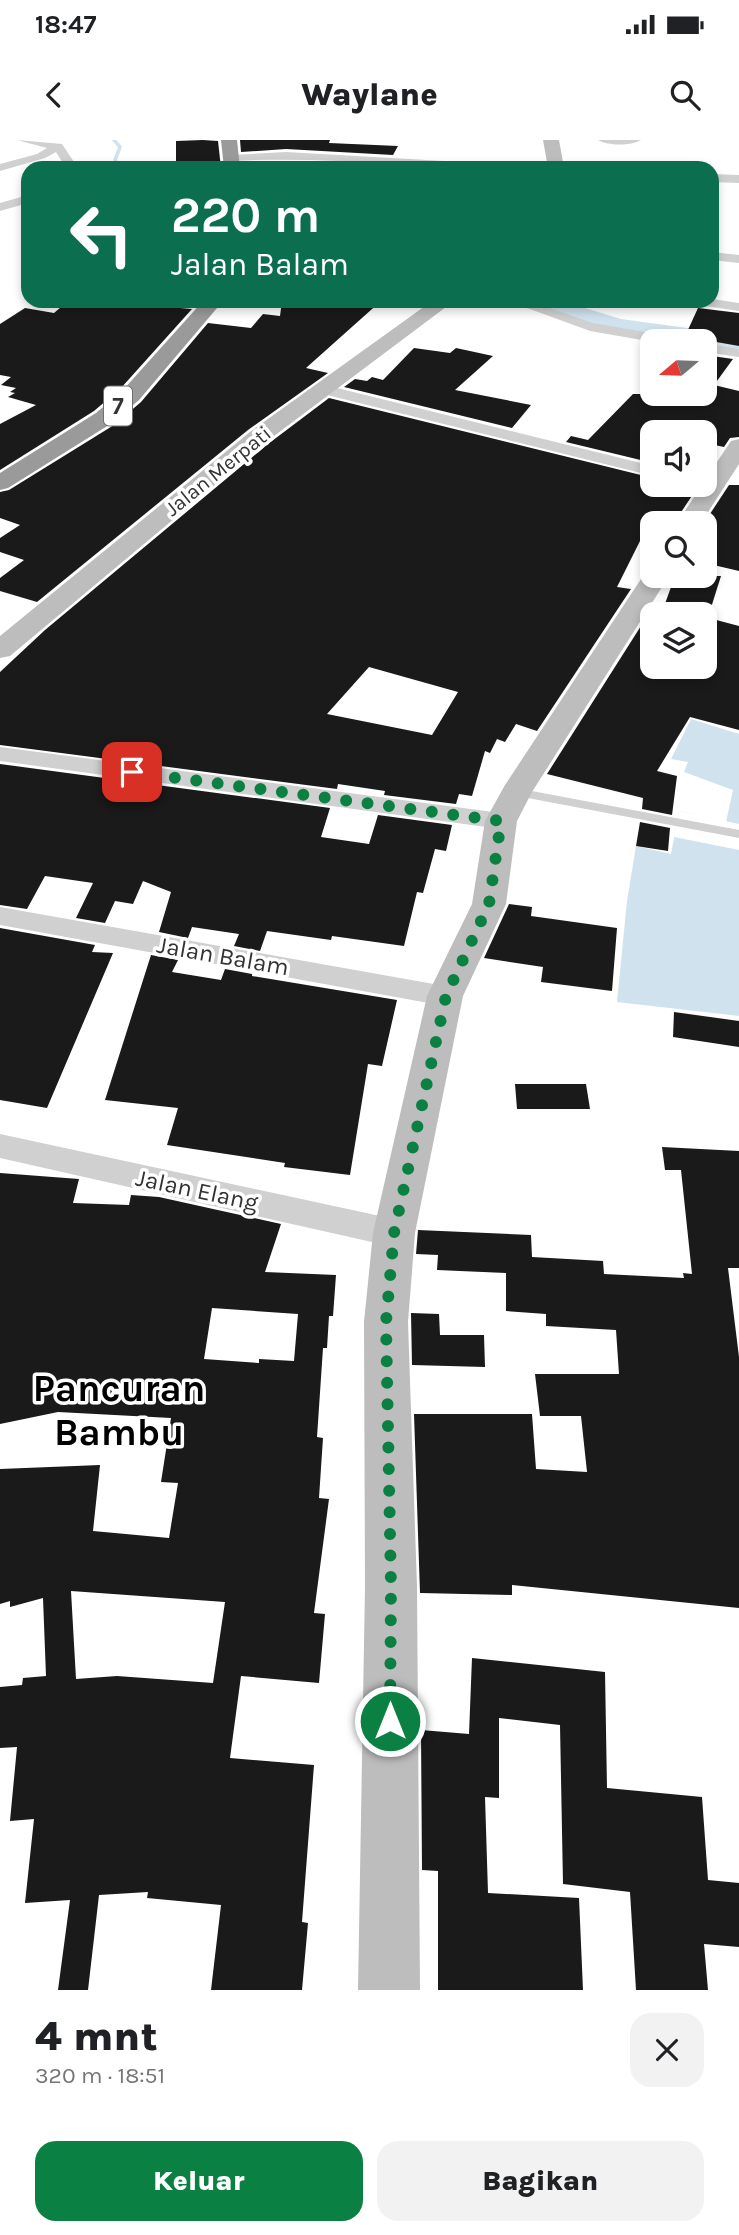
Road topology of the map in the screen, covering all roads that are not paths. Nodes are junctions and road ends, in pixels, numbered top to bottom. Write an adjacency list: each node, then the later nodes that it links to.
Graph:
1 (23, 140): 7 (street)
2 (229, 140): 9 (highway)
3 (551, 140): 12 (main road)
4 (604, 140): 5 (street)
5 (618, 140): 6 (street)
6 (635, 140)
7 (58, 146): 8 (street); 13 (street)
8 (68, 161)
9 (232, 161)
10 (246, 161): 11 (street)
11 (391, 161)
12 (555, 161)
13 (4, 165)
14 (719, 178): 15 (street)
15 (739, 179)
16 (21, 201): 17 (street)
17 (0, 207)
18 (719, 257): 19 (street)
19 (739, 259)
20 (719, 304): 21 (street)
21 (739, 307)
22 (207, 308): 32 (highway, 7)
23 (434, 308): 28 (main road, Jalan Merpati)
24 (535, 308): 25 (street)
25 (640, 335)
26 (718, 350): 27 (street)
27 (739, 354)
28 (321, 389): 30 (street); 34 (main road, Jalan Merpati)
29 (739, 446): 31 (main road)
30 (640, 468)
31 (717, 475)
32 (0, 483)
33 (648, 588): 36 (main road)
34 (0, 650)
35 (0, 754): 36 (street)
36 (508, 806): 37 (lane); 39 (main road)
37 (739, 834)
38 (0, 916): 39 (street, Jalan Balam)
39 (446, 996): 41 (main road)
40 (0, 1146): 41 (street, Jalan Elang)
41 (394, 1233): 42 (main road)
42 (389, 1990)

